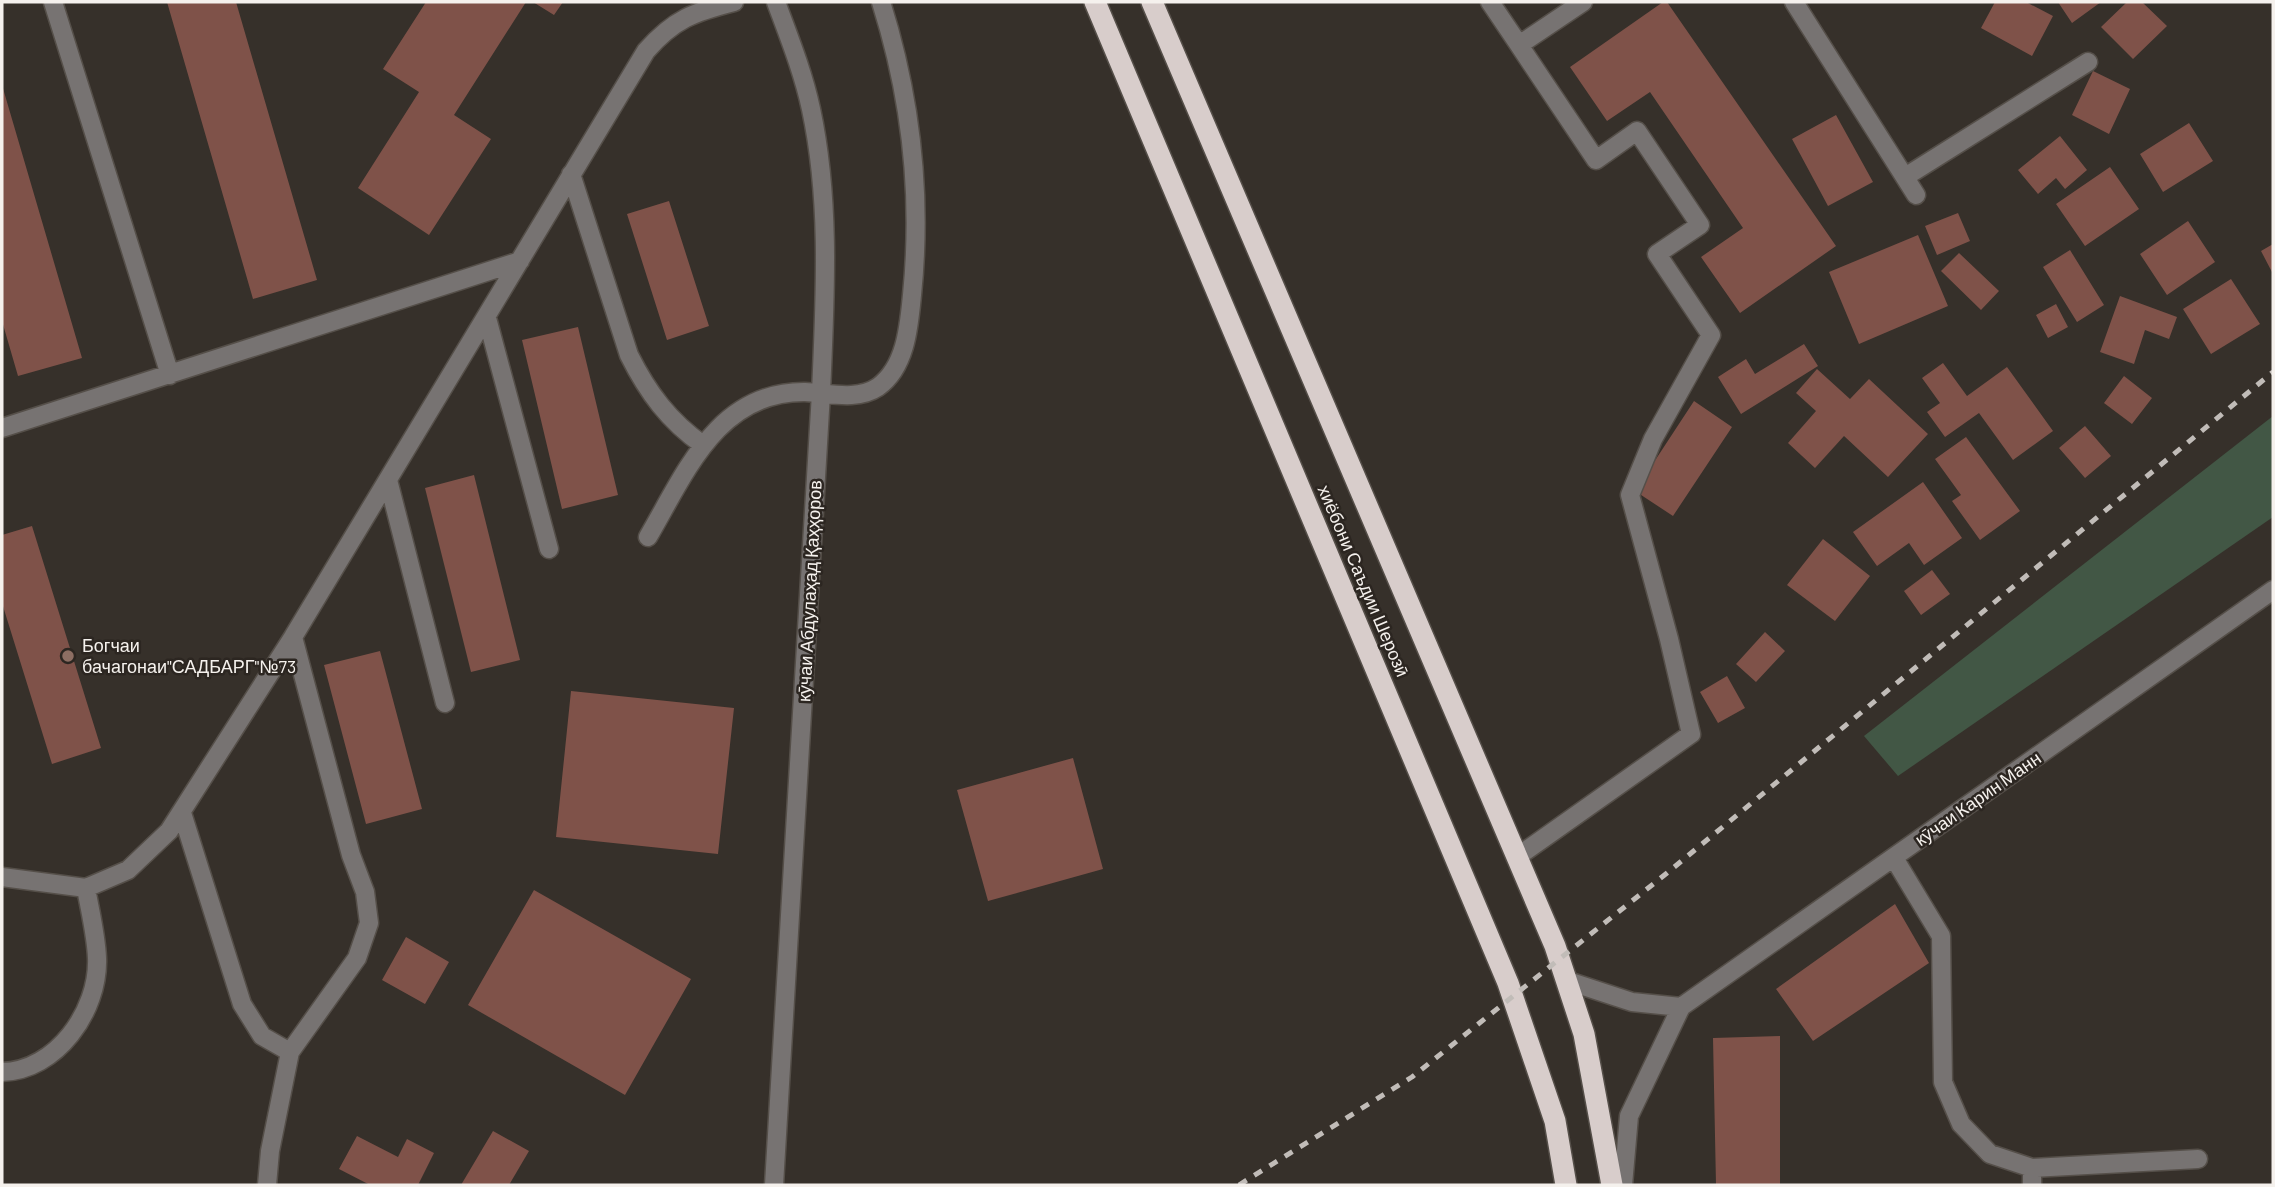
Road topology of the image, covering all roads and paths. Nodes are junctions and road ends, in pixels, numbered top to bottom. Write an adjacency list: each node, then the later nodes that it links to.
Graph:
1 (53, 2): 17 (street)
2 (734, 2): 12 (street)
3 (776, 2): 18 (street, кӯчаи Абдулаҳад Қаҳҳоров)
4 (881, 2): 18 (street)
5 (1095, 2): 40 (highway, хиёбони Саъдии Шерозӣ)
6 (1152, 2): 28 (highway, хиёбони Саъдии Шерозӣ)
7 (1490, 2): 10 (street)
8 (1583, 2): 10 (street)
9 (1794, 2): 13 (street)
10 (1519, 45): 28 (street)
11 (2088, 62): 13 (street)
12 (571, 174): 15 (street); 20 (street)
13 (1905, 177): 14 (street)
14 (1916, 195)
15 (520, 261): 16 (street); 17 (street)
16 (487, 318): 21 (street); 23 (street)
17 (170, 375): 19 (street)
18 (821, 393): 20 (street); 39 (street, кӯчаи Абдулаҳад Қаҳҳоров)
19 (2, 428)
20 (704, 445): 22 (street)
21 (388, 480): 25 (street); 26 (street)
22 (648, 537)
23 (549, 549)
24 (2273, 590): 29 (street, кӯчаи Карин Манн)
25 (293, 637): 27 (street); 34 (street)
26 (445, 703)
27 (182, 813): 31 (street); 34 (street)
28 (1517, 857): 32 (highway, хиёбони Саъдии Шерозӣ)
29 (1894, 858): 33 (street, кӯчаи Карин Манн); 37 (street)
30 (2, 877): 31 (street)
31 (86, 888): 35 (street)
32 (1568, 981): 33 (street); 41 (highway, хиёбони Саъдии Шерозӣ)
33 (1681, 1007): 42 (street, кӯчаи Карин Манн)
34 (290, 1052): 38 (street)
35 (2, 1072)
36 (2198, 1159): 37 (street)
37 (2032, 1177)
38 (267, 1185)
39 (774, 1185)
40 (1566, 1185)
41 (1612, 1185)
42 (1623, 1185)

